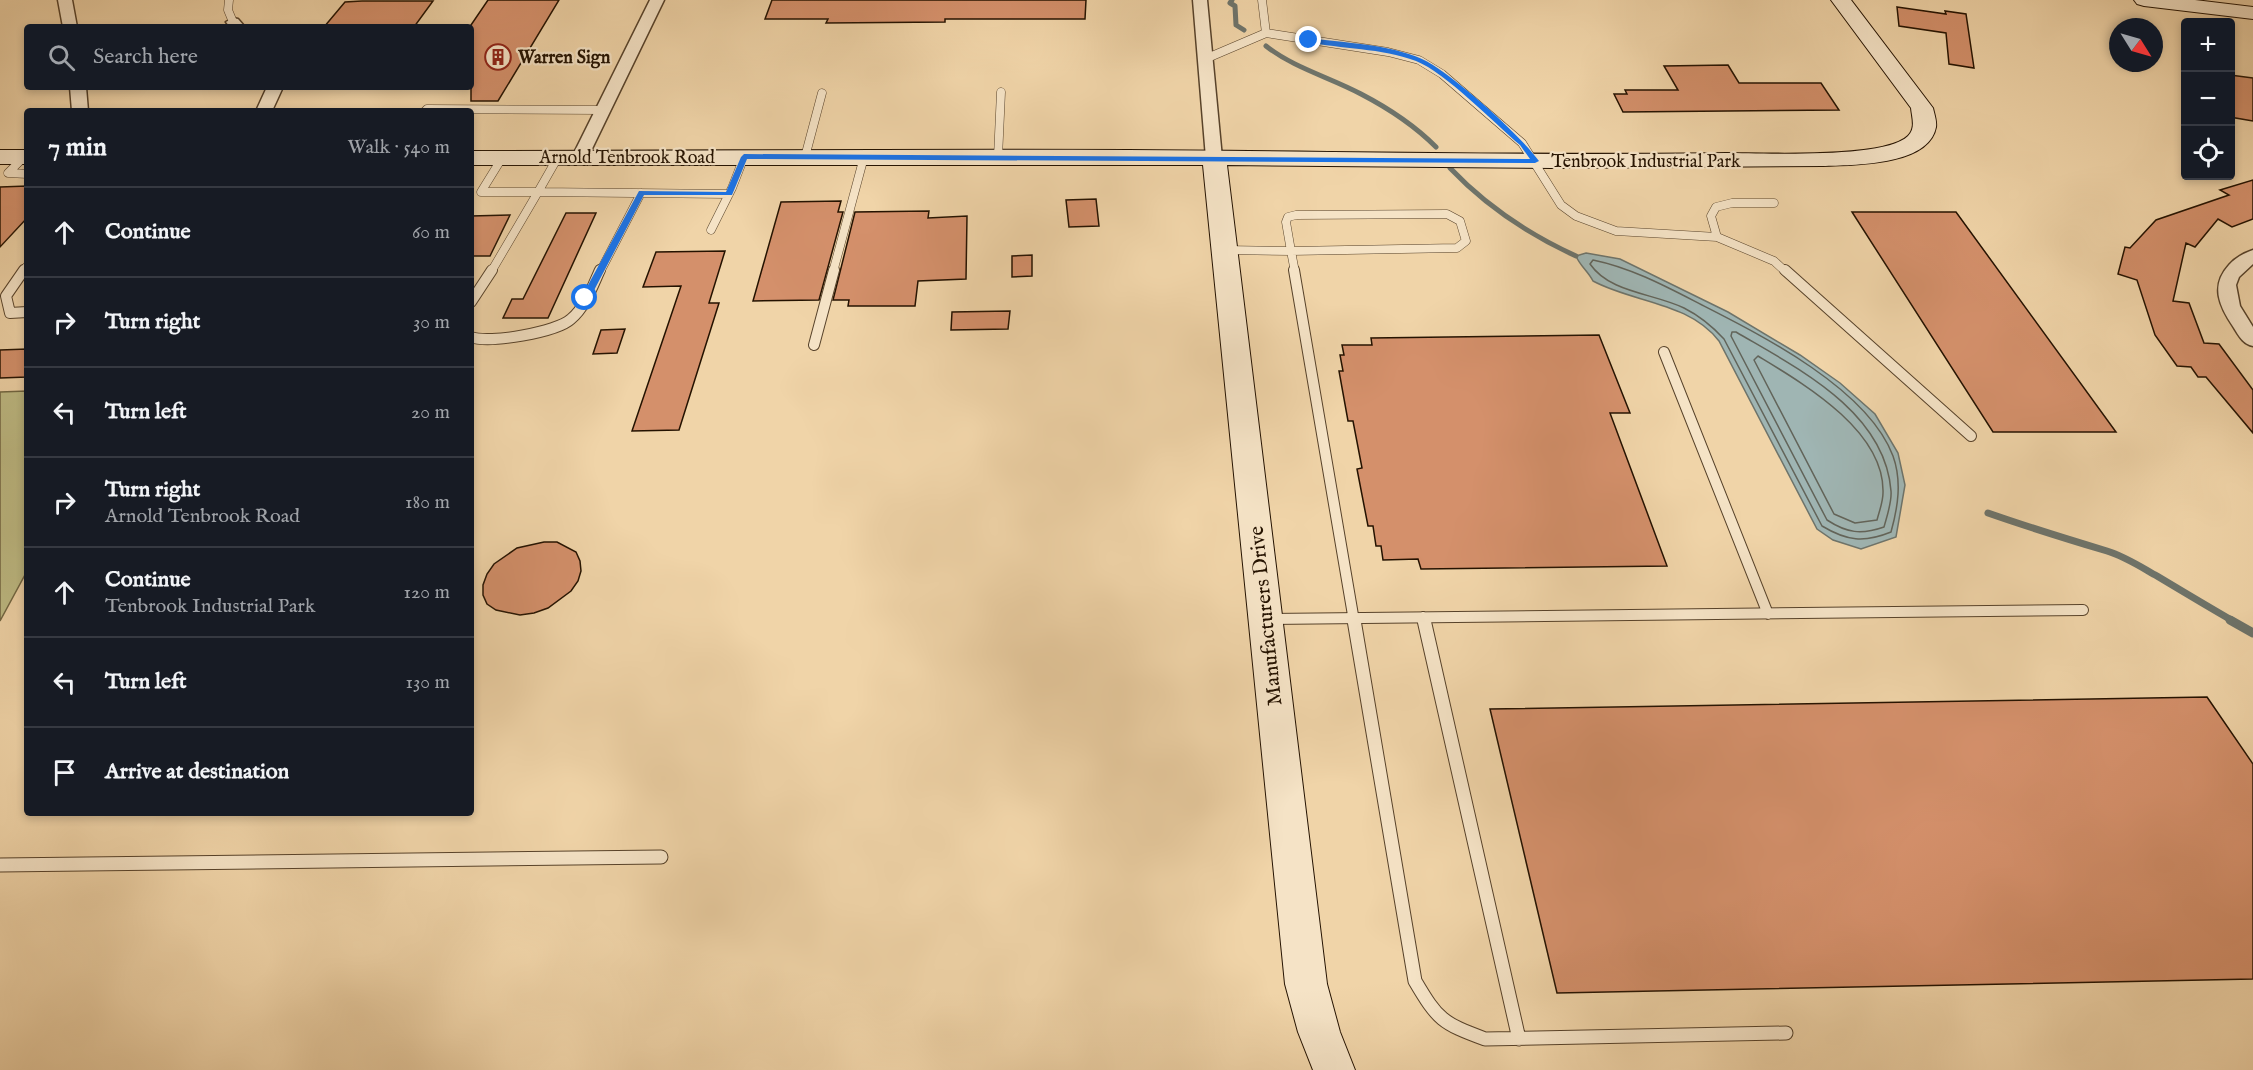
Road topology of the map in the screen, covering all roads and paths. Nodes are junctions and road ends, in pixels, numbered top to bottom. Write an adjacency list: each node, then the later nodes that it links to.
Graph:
1 (65, 0): 9 (street)
2 (229, 0): 10 (lane)
3 (657, 0): 20 (street)
4 (1200, 0): 12 (street)
5 (1262, 0): 11 (lane)
6 (1841, 0): 29 (street, Tenbrook Industrial Park)
7 (2144, 0): 8 (street)
8 (2253, 13)
9 (69, 24)
10 (235, 24)
11 (1266, 33): 12 (lane); 29 (lane)
12 (1205, 59): 28 (street)
13 (78, 90): 17 (street)
14 (274, 90): 18 (street)
15 (1001, 92): 24 (lane)
16 (822, 93): 23 (lane)
17 (80, 108)
18 (265, 108)
19 (474, 109): 20 (lane)
20 (603, 110): 21 (street)
21 (569, 157): 22 (street, Arnold Tenbrook Road); 26 (street, Arnold Tenbrook Road); 30 (lane)
22 (744, 157): 23 (street, Arnold Tenbrook Road); 32 (lane)
23 (805, 157): 27 (street, Arnold Tenbrook Road)
24 (998, 157): 27 (street, Arnold Tenbrook Road); 28 (street, Arnold Tenbrook Road)
25 (474, 158): 26 (street, Arnold Tenbrook Road)
26 (502, 158): 30 (lane)
27 (864, 158): 44 (lane)
28 (1214, 158): 29 (street, Tenbrook Industrial Park); 36 (street, Manufacturers Drive)
29 (1535, 161): 35 (lane)
30 (538, 192): 31 (lane); 40 (lane)
31 (641, 193): 32 (lane); 42 (lane)
32 (729, 194): 34 (lane)
33 (1774, 204): 35 (lane)
34 (711, 230)
35 (1717, 237): 46 (lane)
36 (1225, 250): 37 (lane); 51 (street, Manufacturers Drive)
37 (1291, 251): 37 (lane); 50 (lane)
38 (2253, 256): 43 (street)
39 (24, 270): 41 (lane)
40 (474, 297)
41 (24, 312)
42 (474, 338)
43 (2253, 340)
44 (814, 345)
45 (1664, 352): 48 (lane)
46 (1971, 436)
47 (2083, 610): 48 (lane)
48 (1768, 614): 49 (lane)
49 (1423, 617): 50 (lane); 55 (lane)
50 (1352, 618): 51 (lane); 55 (lane)
51 (1265, 619): 56 (street, Manufacturers Drive)
52 (661, 857): 53 (lane)
53 (0, 865)
54 (1786, 1033): 55 (lane)
55 (1519, 1039)
56 (1333, 1070)

